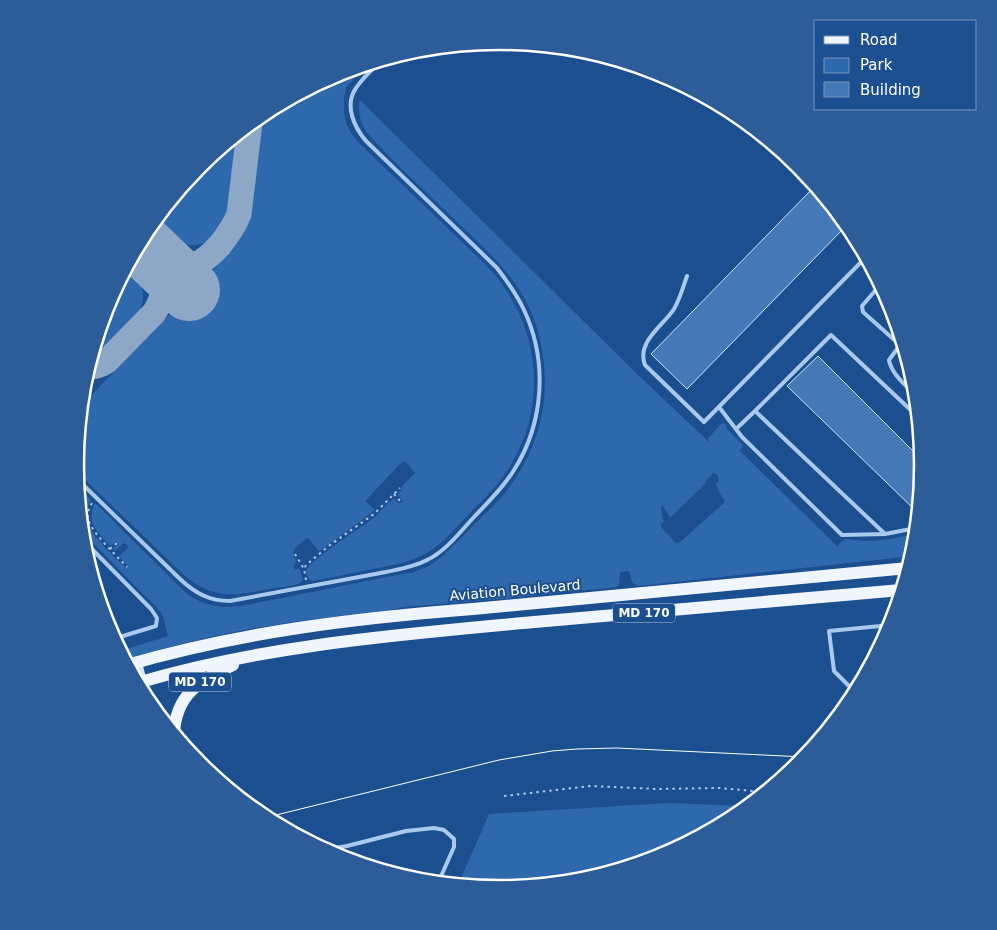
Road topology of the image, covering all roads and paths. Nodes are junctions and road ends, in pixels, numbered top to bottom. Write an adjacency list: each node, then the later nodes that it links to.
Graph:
1 (373, 69): 26 (lane)
2 (861, 263): 8 (lane)
3 (687, 276): 8 (lane)
4 (875, 291): 5 (lane)
5 (893, 340)
6 (897, 350): 7 (lane)
7 (906, 386)
8 (719, 407): 11 (lane)
9 (910, 408): 10 (lane)
10 (755, 411): 11 (lane); 18 (lane)
11 (736, 429): 18 (lane)
12 (84, 485): 15 (lane)
13 (400, 488): 14 (path)
14 (394, 494): 16 (path); 24 (path)
15 (96, 497): 21 (path); 26 (lane)
16 (400, 502)
17 (908, 529): 18 (lane)
18 (885, 534)
19 (117, 543): 21 (path)
20 (92, 548): 29 (lane)
21 (110, 549): 23 (path)
22 (295, 554): 24 (path)
23 (126, 567)
24 (304, 569): 26 (path)
25 (900, 569): 31 (main road, Aviation Boulevard / MD 170)
26 (307, 587)
27 (893, 591): 30 (main road, MD 170)
28 (881, 626): 33 (lane)
29 (121, 637)
30 (254, 655): 32 (main road); 34 (main road, MD 170)
31 (134, 663)
32 (144, 681)
33 (850, 687)
34 (174, 725)
35 (755, 791): 36 (path)
36 (504, 796)
37 (339, 847): 38 (lane)
38 (441, 876)

